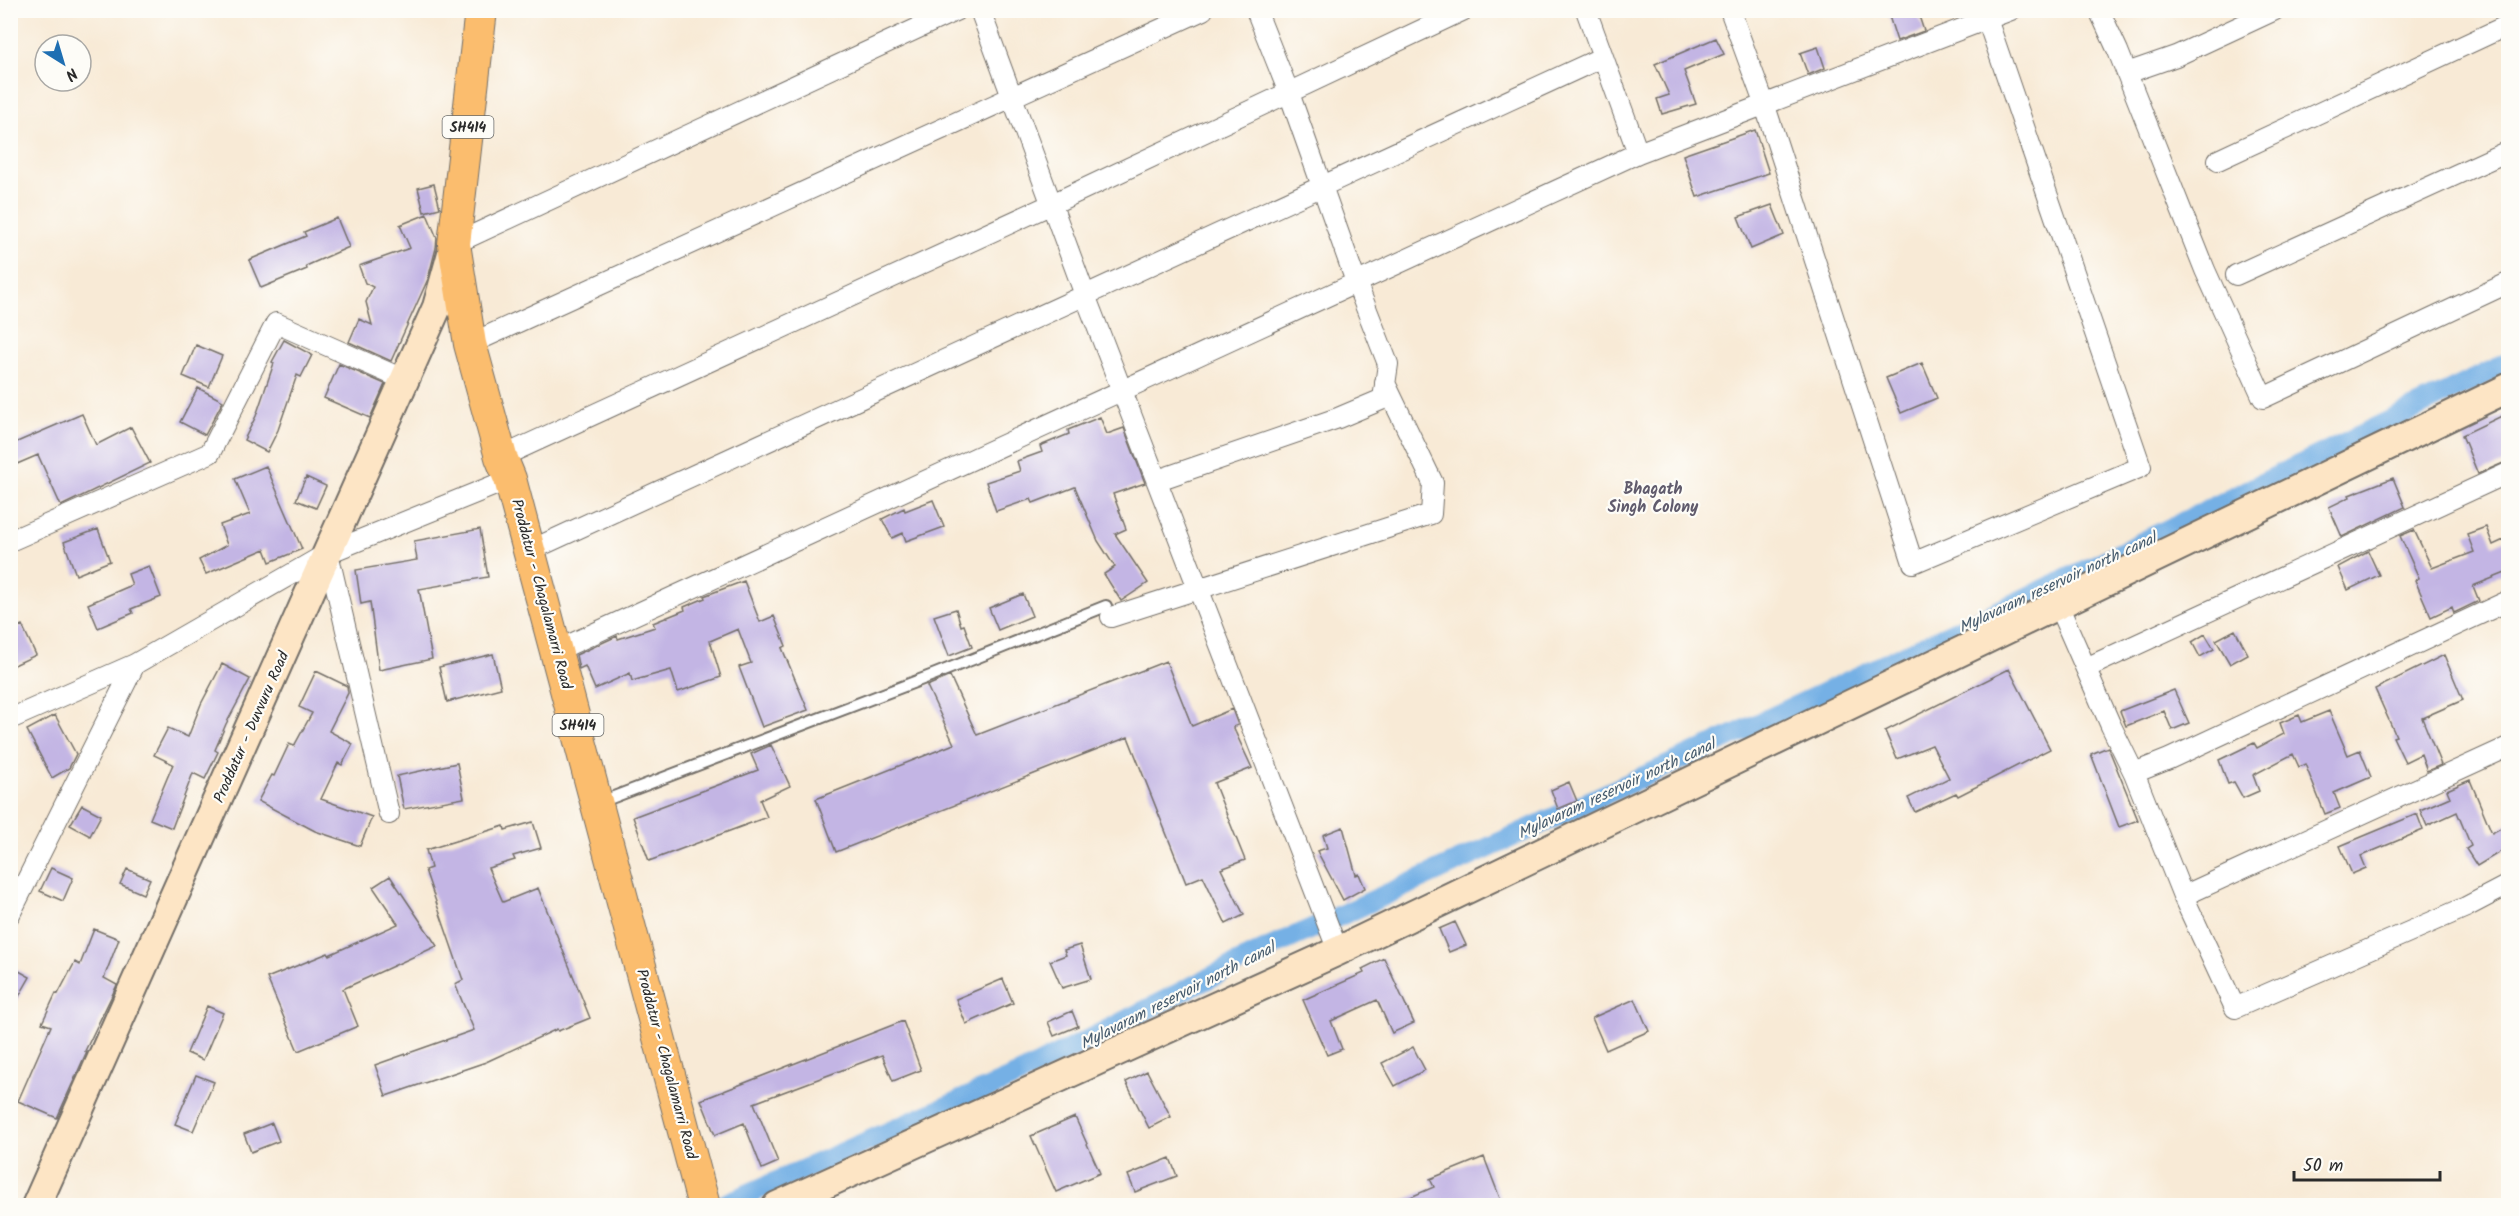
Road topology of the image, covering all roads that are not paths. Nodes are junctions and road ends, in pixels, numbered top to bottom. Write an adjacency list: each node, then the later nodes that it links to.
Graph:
1 (481, 10): 24 (main road, Proddatur - Chagalamarri Road / SH414)
2 (957, 10): 24 (street)
3 (980, 10): 17 (street)
4 (1203, 10): 17 (street)
5 (1256, 10): 16 (street)
6 (1464, 10): 16 (street)
7 (1587, 10): 14 (street)
8 (1730, 10): 18 (street)
9 (2011, 10): 12 (street)
10 (2099, 10): 15 (street)
11 (2275, 10): 15 (street)
12 (1987, 19): 18 (street); 18 (street)
13 (2508, 25): 21 (street)
14 (1603, 57): 20 (street); 22 (street)
15 (2127, 73): 27 (street)
16 (1289, 93): 22 (street); 23 (street)
17 (1011, 98): 23 (street); 29 (street)
18 (1764, 103): 20 (street)
19 (2508, 151): 25 (street)
20 (1638, 153): 26 (street)
21 (2218, 160)
22 (1322, 187): 26 (street); 28 (street)
23 (1052, 204): 28 (street); 34 (street)
24 (454, 244): 29 (main road, Proddatur - Chagalamarri Road / SH414); 30 (main road, Proddatur - Duvvuru Road)
25 (2236, 274)
26 (1356, 282): 31 (street); 33 (street)
27 (2508, 284)
28 (1085, 295): 33 (street); 38 (street)
29 (470, 344): 34 (main road, Proddatur - Chagalamarri Road / SH414)
30 (405, 380): 37 (street); 39 (main road, Proddatur - Duvvuru Road)
31 (1385, 383): 36 (street); 40 (street)
32 (2508, 388): 42 (main road)
33 (1122, 391): 36 (street); 44 (street)
34 (506, 468): 38 (main road, Proddatur - Chagalamarri Road / SH414); 39 (street)
35 (2508, 473): 46 (street)
36 (1158, 480): 40 (street)
37 (10, 541)
38 (529, 551): 44 (main road, Proddatur - Chagalamarri Road / SH414)
39 (328, 553): 45 (street); 51 (street); 56 (main road, Proddatur - Duvvuru Road)
40 (1200, 589): 43 (street); 55 (street)
41 (2508, 601): 49 (street)
42 (2058, 605): 46 (street); 55 (main road)
43 (1108, 611): 50 (lane)
44 (558, 650): 50 (main road, Proddatur - Chagalamarri Road / SH414)
45 (135, 664): 47 (street); 54 (street)
46 (2086, 668): 49 (street)
47 (10, 719)
48 (2508, 747): 53 (street)
49 (2134, 772): 53 (street)
50 (598, 803): 57 (main road, Proddatur - Chagalamarri Road / SH414)
51 (389, 814)
52 (2508, 885): 53 (street)
53 (2183, 896)
54 (10, 914)
55 (1338, 951): 58 (main road)
56 (36, 1206)
57 (704, 1206)
58 (777, 1206)

